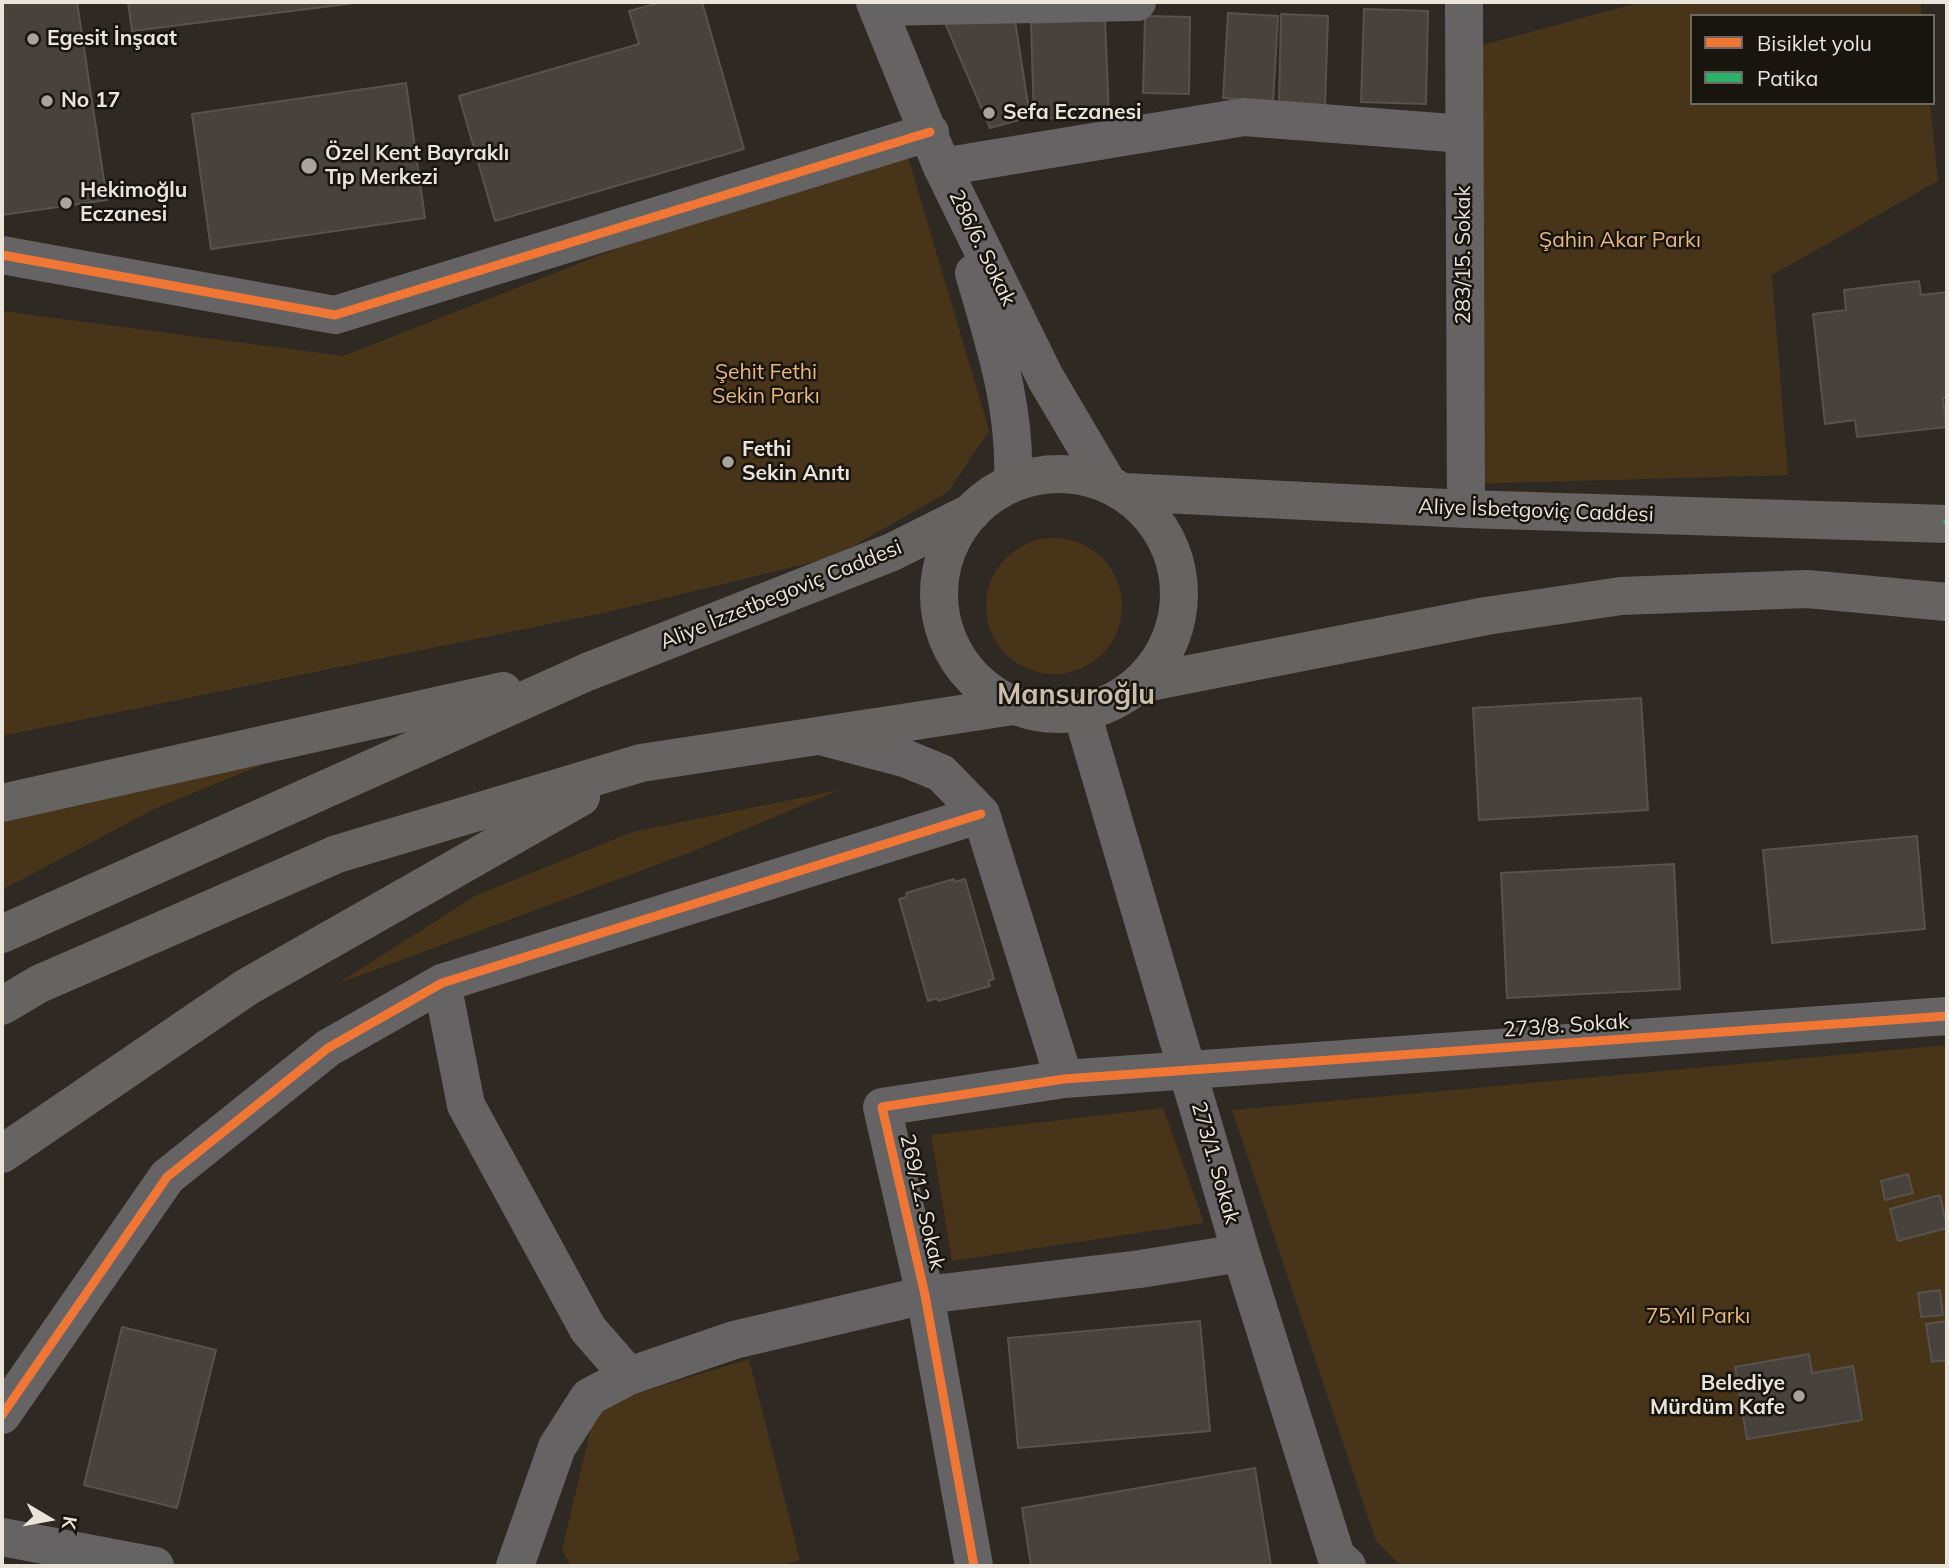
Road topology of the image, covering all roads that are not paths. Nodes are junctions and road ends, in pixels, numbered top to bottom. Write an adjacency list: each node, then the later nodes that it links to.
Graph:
1 (1137, 2): 3 (street)
2 (1464, 2): 4 (street, 283/15. Sokak)
3 (876, 4): 5 (street, 286/6. Sokak)
4 (1464, 134): 5 (street); 9 (street, 283/15. Sokak)
5 (936, 149): 6 (street); 7 (street); 8 (street, 286/6. Sokak)
6 (2, 255)
7 (1013, 481): 8 (main road); 10 (main road)
8 (1116, 488): 9 (main road, Aliye İsbetgoviç Caddesi); 14 (main road)
9 (1466, 509): 11 (main road, Aliye İsbetgoviç Caddesi)
10 (972, 512): 13 (main road, Aliye İzzetbegoviç Caddesi); 15 (main road)
11 (1946, 523)
12 (1947, 602): 14 (main road)
13 (587, 672): 19 (main road); 21 (main road)
14 (1139, 684): 16 (main road)
15 (1013, 706): 16 (main road); 17 (main road)
16 (1082, 713): 25 (street, 273/1. Sokak)
17 (820, 736): 18 (main road); 20 (street)
18 (641, 763): 23 (main road); 27 (main road)
19 (2, 803)
20 (981, 814): 22 (street); 26 (street)
21 (2, 934)
22 (442, 984): 30 (street); 31 (street)
23 (2, 1006)
24 (1947, 1016): 25 (street, 273/8. Sokak)
25 (1188, 1071): 26 (street, 269/12. Sokak); 28 (street, 273/1. Sokak)
26 (1064, 1079): 29 (street, 269/12. Sokak)
27 (2, 1153)
28 (1241, 1253): 29 (street); 36 (street, 273/1. Sokak)
29 (925, 1295): 30 (street); 33 (street, 269/12. Sokak)
30 (629, 1376): 35 (street)
31 (2, 1415)
32 (2, 1537): 34 (street)
33 (963, 1565)
34 (155, 1566)
35 (515, 1566)
36 (1347, 1566)

